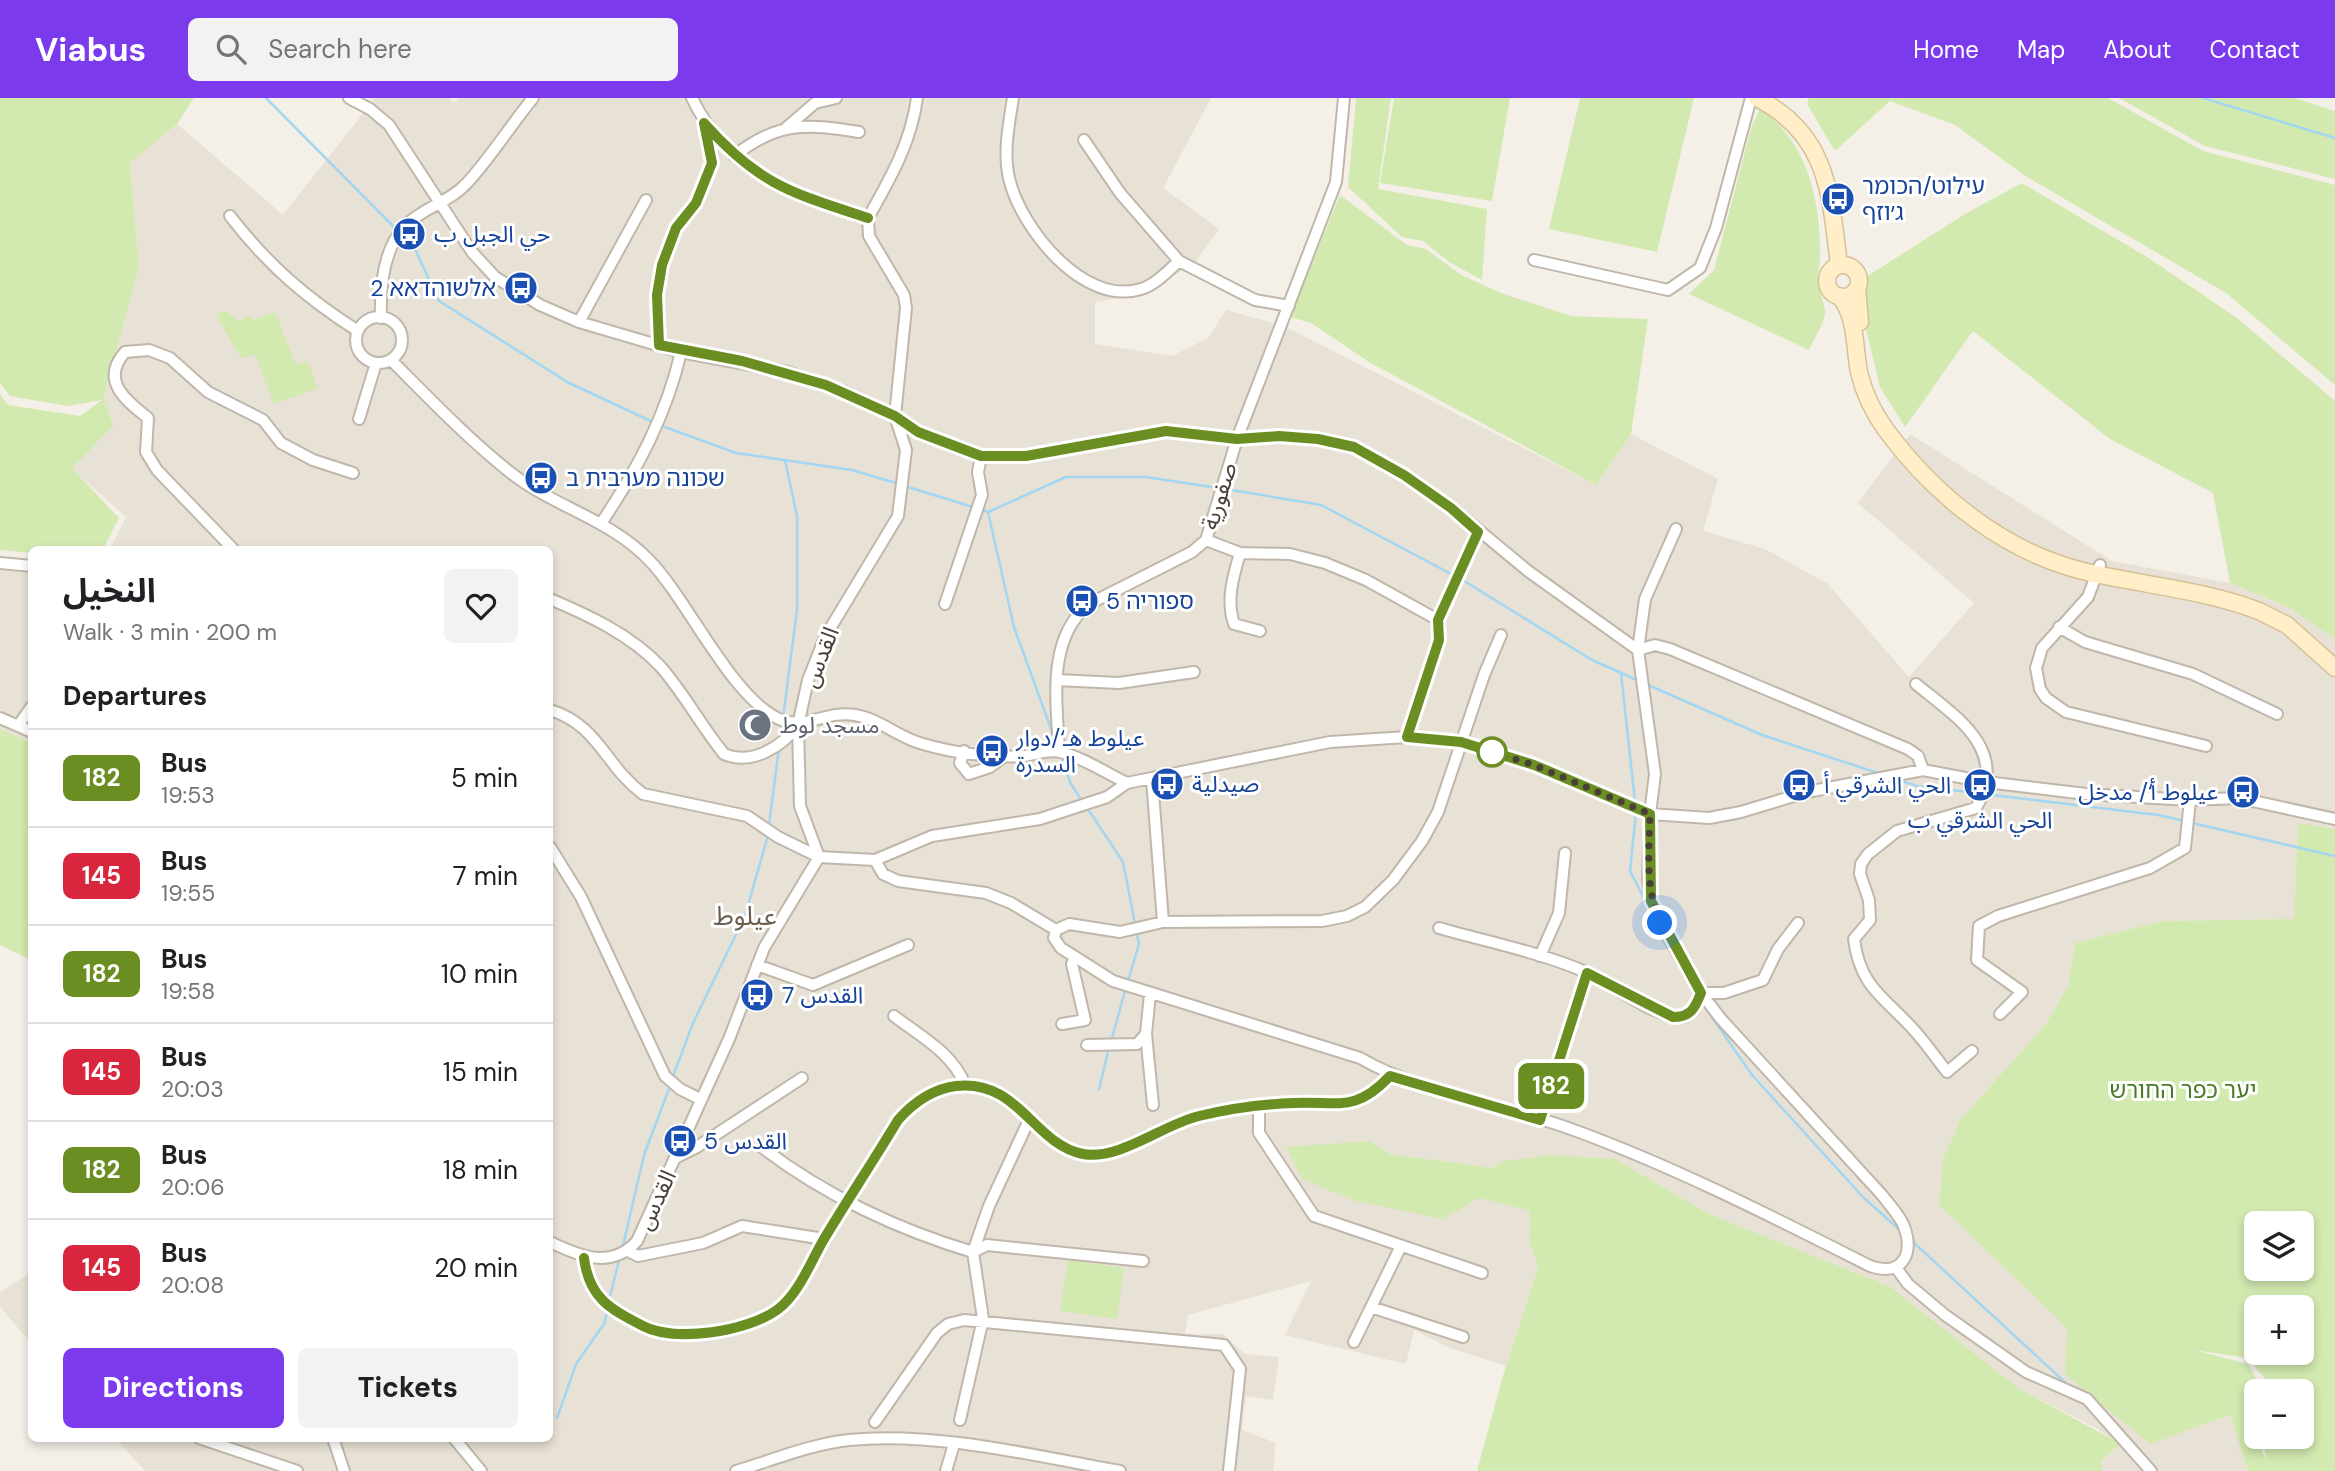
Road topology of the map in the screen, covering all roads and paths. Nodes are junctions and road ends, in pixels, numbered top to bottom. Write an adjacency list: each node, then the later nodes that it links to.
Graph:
1 (349, 98): 16 (street)
2 (533, 98): 16 (street)
3 (691, 98): 10 (street)
4 (836, 98): 11 (street)
5 (917, 98): 18 (street)
6 (1013, 98): 20 (street)
7 (1344, 98): 24 (street, صفورية)
8 (1751, 98): 19 (street)
9 (1757, 98): 21 (street)
10 (704, 123): 14 (street); 28 (street)
11 (786, 128): 12 (street); 14 (street)
12 (859, 132)
13 (1084, 139): 20 (street)
14 (734, 156): 18 (street)
15 (646, 200): 26 (street)
16 (442, 202): 25 (street); 26 (street)
17 (230, 216): 27 (street)
18 (868, 218): 32 (street, القدس)
19 (1534, 260)
20 (1179, 261): 24 (street)
21 (1839, 265): 22 (street); 23 (street)
22 (1857, 288): 23 (street); 45 (street)
23 (1839, 296): 45 (street)
24 (1289, 306): 34 (street, صفورية)
25 (381, 318): 27 (street); 30 (street)
26 (579, 322): 28 (street)
27 (358, 331): 31 (street)
28 (659, 345): 29 (street)
29 (681, 352): 32 (street); 37 (street)
30 (391, 360): 31 (street); 37 (street)
31 (376, 363): 33 (street)
32 (895, 416): 35 (street); 62 (street, القدس)
33 (359, 419)
34 (1237, 439): 35 (street); 39 (street); 40 (street, صفورية)
35 (981, 456): 47 (street)
36 (353, 473): 41 (street)
37 (602, 523): 62 (street)
38 (1676, 529): 52 (street)
39 (1478, 532): 48 (street); 52 (street)
40 (1206, 540): 42 (street); 56 (street, صفورية)
41 (230, 546)
42 (1240, 553): 48 (street); 50 (street)
43 (0, 563): 44 (street)
44 (28, 566)
45 (2099, 570): 49 (street); 53 (street); 54 (street)
46 (553, 601): 62 (street)
47 (945, 604)
48 (1438, 620): 65 (street)
49 (2059, 627): 60 (street); 67 (street)
50 (1261, 631)
51 (1501, 635): 66 (street)
52 (1639, 650): 71 (street); 76 (street)
53 (2335, 654)
54 (2335, 668)
55 (1194, 672): 56 (street)
56 (1056, 680): 69 (street, صفورية)
57 (1916, 684): 73 (street)
58 (553, 711): 80 (street)
59 (28, 712): 63 (street)
60 (2277, 713)
61 (0, 718): 63 (street)
62 (798, 725): 68 (street); 80 (street, القدس)
63 (18, 726): 64 (street)
64 (28, 730)
65 (1407, 737): 66 (street); 72 (street)
66 (1461, 742): 76 (street); 82 (street)
67 (2206, 746)
68 (964, 751): 70 (street); 70 (street)
69 (1059, 751): 70 (street); 74 (street)
70 (1006, 755)
71 (1923, 770): 73 (street); 76 (street)
72 (1152, 779): 74 (street); 82 (street)
73 (1986, 782): 75 (street); 98 (street)
74 (1127, 783): 81 (street)
75 (2190, 800): 77 (street); 93 (street)
76 (1650, 814): 91 (street)
77 (2335, 819)
78 (553, 852): 102 (street)
79 (1565, 853): 87 (street)
80 (819, 856): 81 (street); 89 (street, القدس)
81 (874, 860): 85 (street)
82 (1163, 922): 85 (street)
83 (1798, 923): 91 (street)
84 (1439, 928): 87 (street)
85 (1056, 930): 88 (street)
86 (908, 945): 89 (street)
87 (1540, 956): 90 (street)
88 (1075, 958): 92 (street); 95 (street)
89 (757, 965): 102 (street, القدس)
90 (1587, 973): 91 (street); 106 (street)
91 (1701, 993): 117 (street)
92 (1150, 994): 96 (street); 99 (street)
93 (2000, 1014)
94 (894, 1016): 101 (street)
95 (1062, 1024)
96 (1146, 1034): 97 (street); 103 (street)
97 (1087, 1045)
98 (1972, 1051)
99 (1390, 1076): 104 (street); 106 (street)
100 (802, 1078): 108 (street)
101 (965, 1085): 105 (street); 109 (street)
102 (701, 1099): 108 (street, القدس)
103 (1153, 1105)
104 (1259, 1107): 105 (street); 112 (street)
105 (1029, 1120): 114 (street)
106 (1540, 1120): 117 (street)
107 (763, 1148): 109 (street)
108 (676, 1158): 113 (street, القدس)
109 (849, 1200): 110 (street); 114 (street)
110 (824, 1238): 113 (street); 115 (street)
111 (553, 1243): 115 (street)
112 (1401, 1246): 118 (street); 119 (street)
113 (628, 1251): 115 (street, القدس)
114 (973, 1252): 116 (street); 120 (street)
115 (584, 1258)
116 (1143, 1261)
117 (1898, 1269): 136 (street)
118 (1482, 1273)
119 (1371, 1307): 121 (street); 122 (street)
120 (983, 1319): 123 (street); 124 (street); 135 (street)
121 (1463, 1337)
122 (1354, 1342)
123 (961, 1420)
124 (875, 1422)
125 (211, 1442): 129 (street)
126 (334, 1442): 130 (street)
127 (457, 1442): 131 (street)
128 (954, 1444): 132 (street); 133 (street); 134 (street)
129 (297, 1471)
130 (344, 1471)
131 (481, 1471)
132 (736, 1471)
133 (946, 1471)
134 (1120, 1471)
135 (1229, 1471)
136 (2151, 1471)

